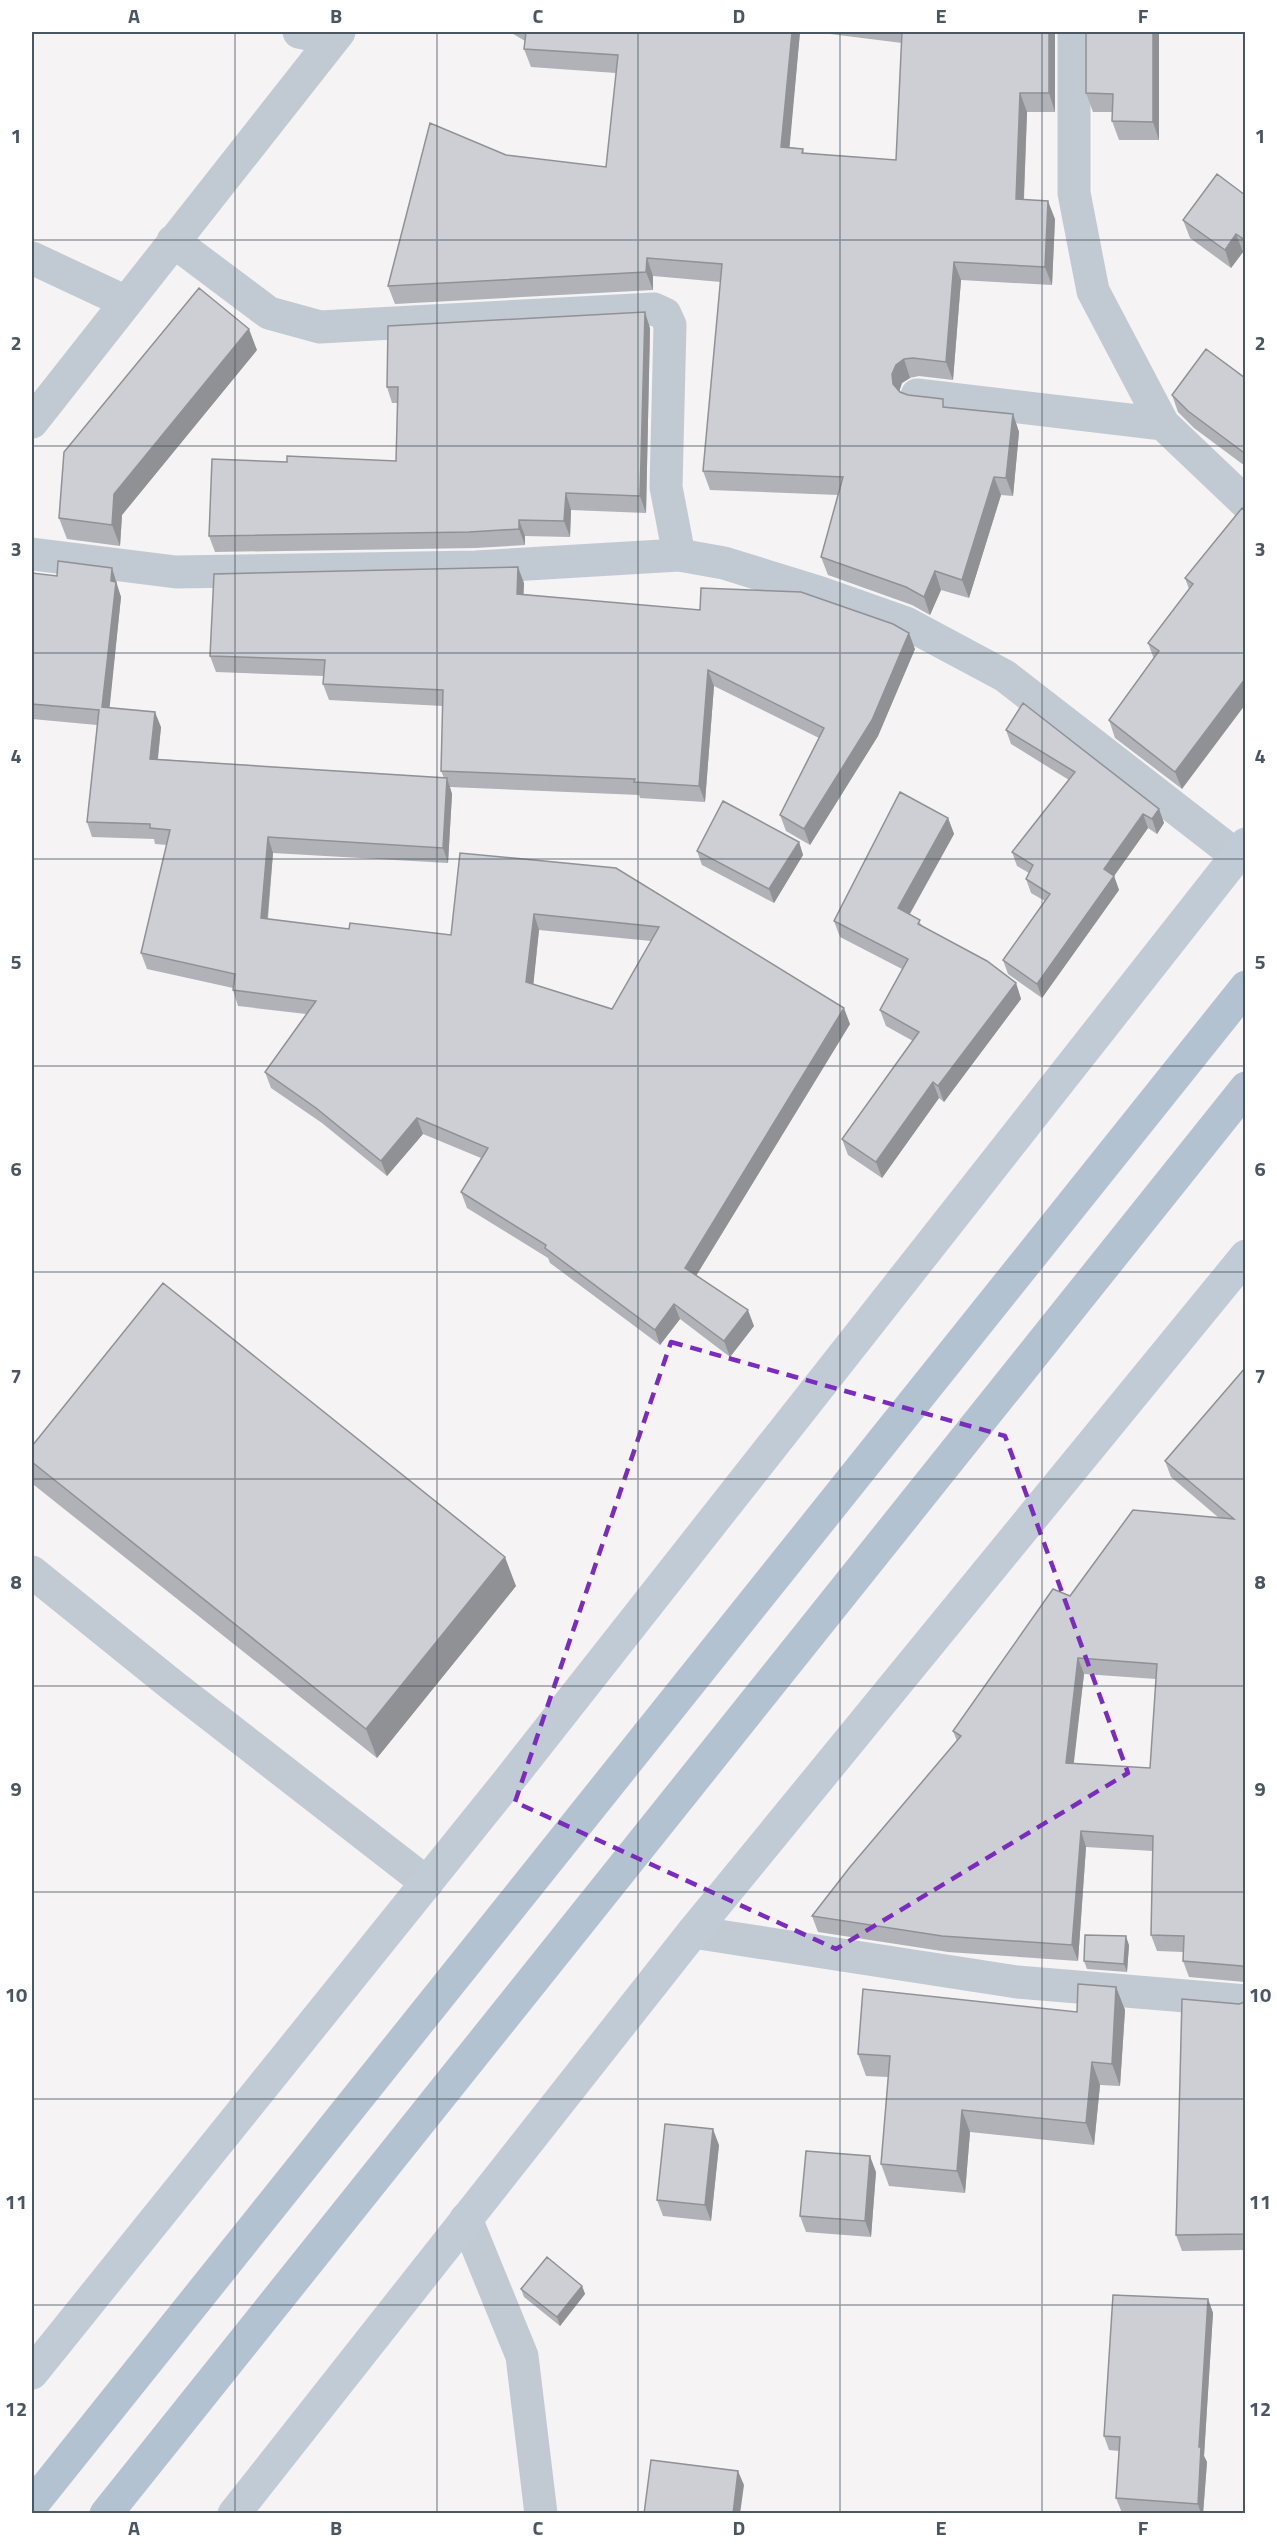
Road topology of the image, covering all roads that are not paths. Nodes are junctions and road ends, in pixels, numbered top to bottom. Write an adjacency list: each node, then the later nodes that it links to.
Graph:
1 (299, 32): 3 (street)
2 (1074, 32): 9 (street)
3 (336, 35): 4 (street)
4 (173, 241): 6 (street); 12 (street)
5 (32, 258): 6 (street)
6 (126, 302): 8 (street)
7 (917, 395): 9 (street)
8 (32, 422)
9 (1163, 424): 10 (street)
10 (1245, 503)
11 (32, 554): 12 (street)
12 (679, 555): 13 (street)
13 (1241, 850): 18 (main road)
14 (1245, 987): 23 (main road)
15 (1245, 1088): 24 (main road)
16 (1245, 1256): 19 (main road)
17 (32, 1572): 18 (street)
18 (427, 1883): 22 (main road)
19 (693, 1932): 20 (street); 21 (main road)
20 (1245, 2001)
21 (466, 2220): 25 (main road); 26 (street)
22 (32, 2373)
23 (32, 2505)
24 (106, 2514)
25 (234, 2514)
26 (542, 2514)

